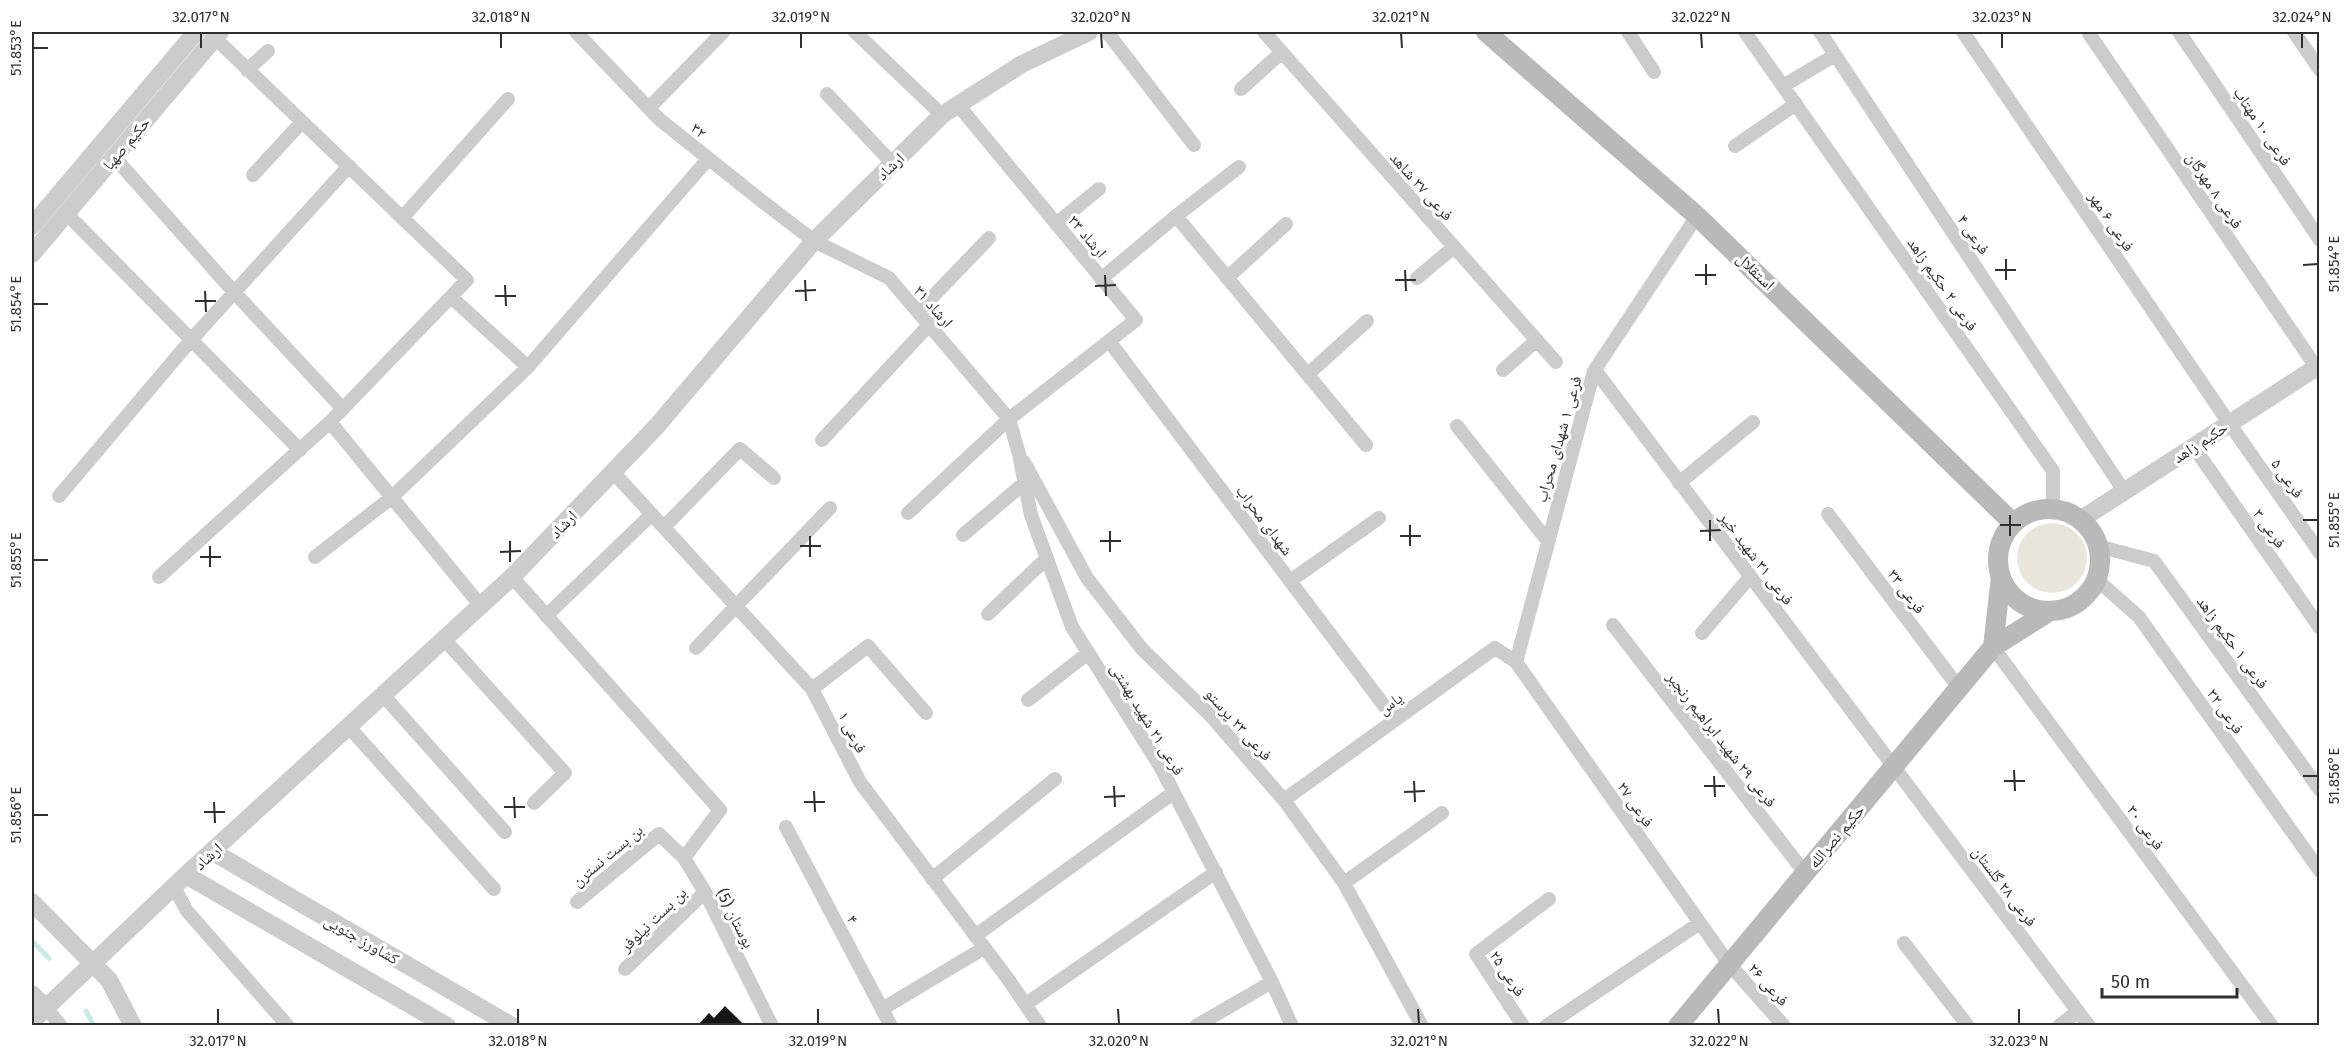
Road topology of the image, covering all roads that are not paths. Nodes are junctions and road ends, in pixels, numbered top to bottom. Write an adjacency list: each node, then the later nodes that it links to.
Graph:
1 (196, 32): 41 (street, حکیم صهبا)
2 (576, 32): 29 (street, ۳۲)
3 (723, 32): 29 (street)
4 (1089, 32): 17 (street, ارشاد)
5 (1107, 32): 32 (street)
6 (1264, 32): 19 (street, فرعی ۳۷ شاهد)
7 (1486, 32): 44 (main road, استقلال)
8 (1628, 32): 23 (street)
9 (1745, 32): 24 (street)
10 (1820, 32): 20 (street, فرعی ۴)
11 (2088, 32): 67 (street, فرعی ۸ مهرگان)
12 (2179, 32): 50 (street, فرعی ۱۰ مهتاب)
13 (2294, 32): 22 (street)
14 (215, 34): 21 (street); 34 (street, حکیم صهبا)
15 (1969, 34): 75 (street, فرعی ۶ مهر)
16 (865, 35): 30 (street, ارشاد ۳۳)
17 (1062, 38): 30 (street, ارشاد)
18 (268, 51): 21 (street)
19 (1282, 52): 25 (street); 52 (street, فرعی ۳۷ شاهد)
20 (1835, 55): 24 (street); 85 (street, فرعی ۴)
21 (247, 70): 31 (street)
22 (2319, 70)
23 (1654, 72)
24 (1783, 86): 28 (street, فرعی ۲ حکیم زاهد)
25 (1242, 89)
26 (827, 94): 36 (street)
27 (508, 99): 45 (street)
28 (1796, 104): 33 (street); 89 (street, فرعی ۲ حکیم زاهد)
29 (649, 108): 35 (street, ۳۲)
30 (950, 110): 36 (street, ارشاد); 46 (street, ارشاد ۳۳)
31 (302, 122): 37 (street); 39 (street)
32 (1194, 145)
33 (1735, 146)
34 (114, 157): 42 (street, حکیم صهبا); 57 (street)
35 (708, 159): 51 (street, ۳۲); 66 (street)
36 (893, 164): 51 (street, ارشاد)
37 (349, 166): 45 (street); 57 (street)
38 (1239, 167): 43 (street)
39 (253, 175)
40 (1099, 189): 46 (street)
41 (53, 200): 42 (street); 48 (street, حکیم صهبا)
42 (66, 213): 53 (street, حکیم صهبا); 62 (street)
43 (1176, 216): 54 (street); 56 (street)
44 (1697, 216): 69 (street, فرعی ۱ شهدای محراب); 95 (main road, استقلال)
45 (402, 218): 58 (street)
46 (1056, 224): 56 (street, ارشاد ۳۳)
47 (1286, 225): 54 (street)
48 (32, 226)
49 (989, 238): 59 (street)
50 (2319, 240)
51 (813, 241): 59 (street, ارشاد ۳۱); 81 (street, ارشاد)
52 (1454, 247): 55 (street); 63 (street, فرعی ۳۷ شاهد)
53 (32, 254)
54 (1227, 278): 70 (street)
55 (1417, 278)
56 (1101, 279): 64 (street, ارشاد ۳۳)
57 (234, 292): 62 (street); 71 (street)
58 (451, 297): 66 (street); 71 (street)
59 (918, 312): 61 (street, ارشاد ۳۱)
60 (1367, 321): 70 (street)
61 (929, 325): 72 (street, ارشاد ۳۱); 77 (street)
62 (191, 340): 80 (street); 86 (street)
63 (1537, 340): 65 (street, فرعی ۳۷ شاهد); 68 (street)
64 (1109, 341): 72 (street, ارشاد ۳۳); 108 (street, شهدای محراب)
65 (1556, 362)
66 (528, 367): 87 (street)
67 (2318, 368): 75 (street, حکیم زاهد)
68 (1503, 370)
69 (1594, 370): 84 (street, فرعی ۳۱ شهید خیر); 98 (street, فرعی ۱ شهدای محراب)
70 (1308, 374): 78 (street)
71 (344, 409): 73 (street)
72 (1009, 418): 83 (street, فرعی ۲۱ شهید بهشتی); 90 (street, ارشاد ۳۳)
73 (330, 422): 80 (street); 87 (street)
74 (1753, 422): 84 (street)
75 (2229, 423): 79 (street, حکیم زاهد); 100 (street, فرعی ۵)
76 (1456, 426): 98 (street)
77 (822, 440)
78 (1366, 445)
79 (2193, 446): 85 (street, حکیم زاهد); 115 (street, فرعی ۳)
80 (300, 450): 103 (street)
81 (613, 472): 91 (street, فرعی ۱); 104 (street, ارشاد)
82 (774, 478): 96 (street)
83 (1028, 479): 97 (street); 102 (street, فرعی ۲۱ شهید بهشتی); 133 (street, فرعی ۲۳ پرستو)
84 (1679, 483): 105 (street, فرعی ۳۱ شهید خیر)
85 (2124, 491): 94 (street, حکیم زاهد)
86 (59, 496)
87 (391, 498): 101 (street); 109 (street)
88 (830, 508): 110 (street)
89 (2053, 509): 94 (main road); 95 (main road)
90 (908, 513)
91 (652, 514): 96 (street, فرعی ۱); 113 (street)
92 (1828, 514): 122 (street, فرعی ۳۳)
93 (1379, 518): 108 (street)
94 (2080, 520): 99 (main road)
95 (2013, 524): 106 (main road)
96 (664, 526): 110 (street, فرعی ۱)
97 (963, 535)
98 (1547, 540): 121 (street, فرعی ۱ شهدای محراب)
99 (2098, 546): 107 (main road); 131 (street, فرعی ۱ حکیم زاهد)
100 (2319, 553)
101 (315, 557)
102 (1047, 558): 112 (street); 120 (street, فرعی ۲۱ شهید بهشتی)
103 (159, 577)
104 (512, 577): 109 (street, ارشاد); 113 (street)
105 (1750, 577): 116 (street); 129 (street, فرعی ۳۱ شهید خیر)
106 (2001, 577): 111 (main road); 118 (main road)
107 (2096, 579): 111 (main road); 141 (street, فرعی ۳۲)
108 (1290, 581): 127 (street, شهدای محراب)
109 (481, 606): 117 (street, ارشاد)
110 (738, 606): 119 (street); 123 (street, فرعی ۱)
111 (2050, 611): 118 (main road, حکیم نصرالله)
112 (988, 614)
113 (546, 616): 140 (street)
114 (1613, 625): 143 (street, فرعی ۲۹ شهید ابراهیم رنجبر)
115 (2319, 628)
116 (1702, 633)
117 (444, 639): 124 (street, ارشاد); 134 (street)
118 (1993, 647): 122 (main road, حکیم نصرالله); 185 (street, فرعی ۳۰)
119 (696, 648)
120 (1088, 653): 125 (street); 132 (street, فرعی ۲۱ شهید بهشتی)
121 (1516, 662): 127 (street, یاس); 152 (street, فرعی ۲۷)
122 (1959, 688): 129 (main road, حکیم نصرالله)
123 (812, 689): 126 (street); 144 (street, فرعی ۱)
124 (383, 695): 128 (street, ارشاد); 137 (street)
125 (1028, 700)
126 (927, 713)
127 (1395, 720): 133 (street, یاس)
128 (348, 726): 139 (street, ارشاد); 147 (street)
129 (1895, 766): 143 (main road, حکیم نصرالله); 164 (street, فرعی ۲۸ گلستان)
130 (1055, 779): 144 (street)
131 (2319, 790)
132 (1173, 792): 142 (street, فرعی ۲۱ شهید بهشتی); 153 (street)
133 (1284, 800): 146 (street, فرعی ۲۳ پرستو)
134 (534, 803)
135 (1442, 813): 146 (street)
136 (786, 827): 163 (street, ۴)
137 (505, 832)
138 (659, 834): 140 (street, بوستان (5)); 151 (street, بن بست نسترن)
139 (213, 852): 145 (street, ارشاد); 171 (street, کشاورز جنوبی)
140 (684, 858): 148 (street, بوستان (5))
141 (2319, 871)
142 (1216, 872): 159 (street, فرعی ۲۱ شهید بهشتی); 161 (street)
143 (1805, 873): 157 (main road, حکیم نصرالله)
144 (932, 879): 153 (street, فرعی ۱)
145 (180, 881): 156 (street, ارشاد); 169 (street); 170 (street, کشاورز جنوبی)
146 (1344, 883): 177 (street, فرعی ۲۳ پرستو)
147 (494, 889)
148 (705, 892): 158 (street, بن بست نیلوفر); 172 (street, بوستان (5))
149 (1549, 899): 178 (street, فرعی ۲۵)
150 (32, 902): 156 (street)
151 (577, 902)
152 (1700, 923): 157 (street, فرعی ۲۷); 179 (street)
153 (975, 936): 155 (street, فرعی ۱)
154 (1904, 943): 182 (street)
155 (984, 948): 161 (street, فرعی ۱); 163 (street)
156 (92, 964): 162 (street, ارشاد); 168 (street)
157 (1729, 964): 180 (main road, حکیم نصرالله); 181 (street, فرعی ۲۶)
158 (625, 969)
159 (1272, 982): 175 (street); 176 (street, فرعی ۲۱ شهید بهشتی)
160 (32, 994): 162 (street)
161 (1026, 1005): 166 (street, فرعی ۱)
162 (46, 1008): 165 (street, ارشاد); 167 (street)
163 (882, 1009): 173 (street, ۴)
164 (2078, 1011): 183 (street); 184 (street, فرعی ۲۸ گلستان)
165 (32, 1021)
166 (1037, 1022): 174 (street)
167 (61, 1026)
168 (133, 1026)
169 (288, 1026)
170 (447, 1026)
171 (512, 1026)
172 (772, 1026)
173 (891, 1026)
174 (1022, 1026)
175 (1196, 1026)
176 (1292, 1026)
177 (1422, 1026)
178 (1523, 1026)
179 (1546, 1026)
180 (1678, 1026)
181 (1784, 1026)
182 (1968, 1026)
183 (2059, 1026)
184 (2089, 1026)
185 (2272, 1026)

